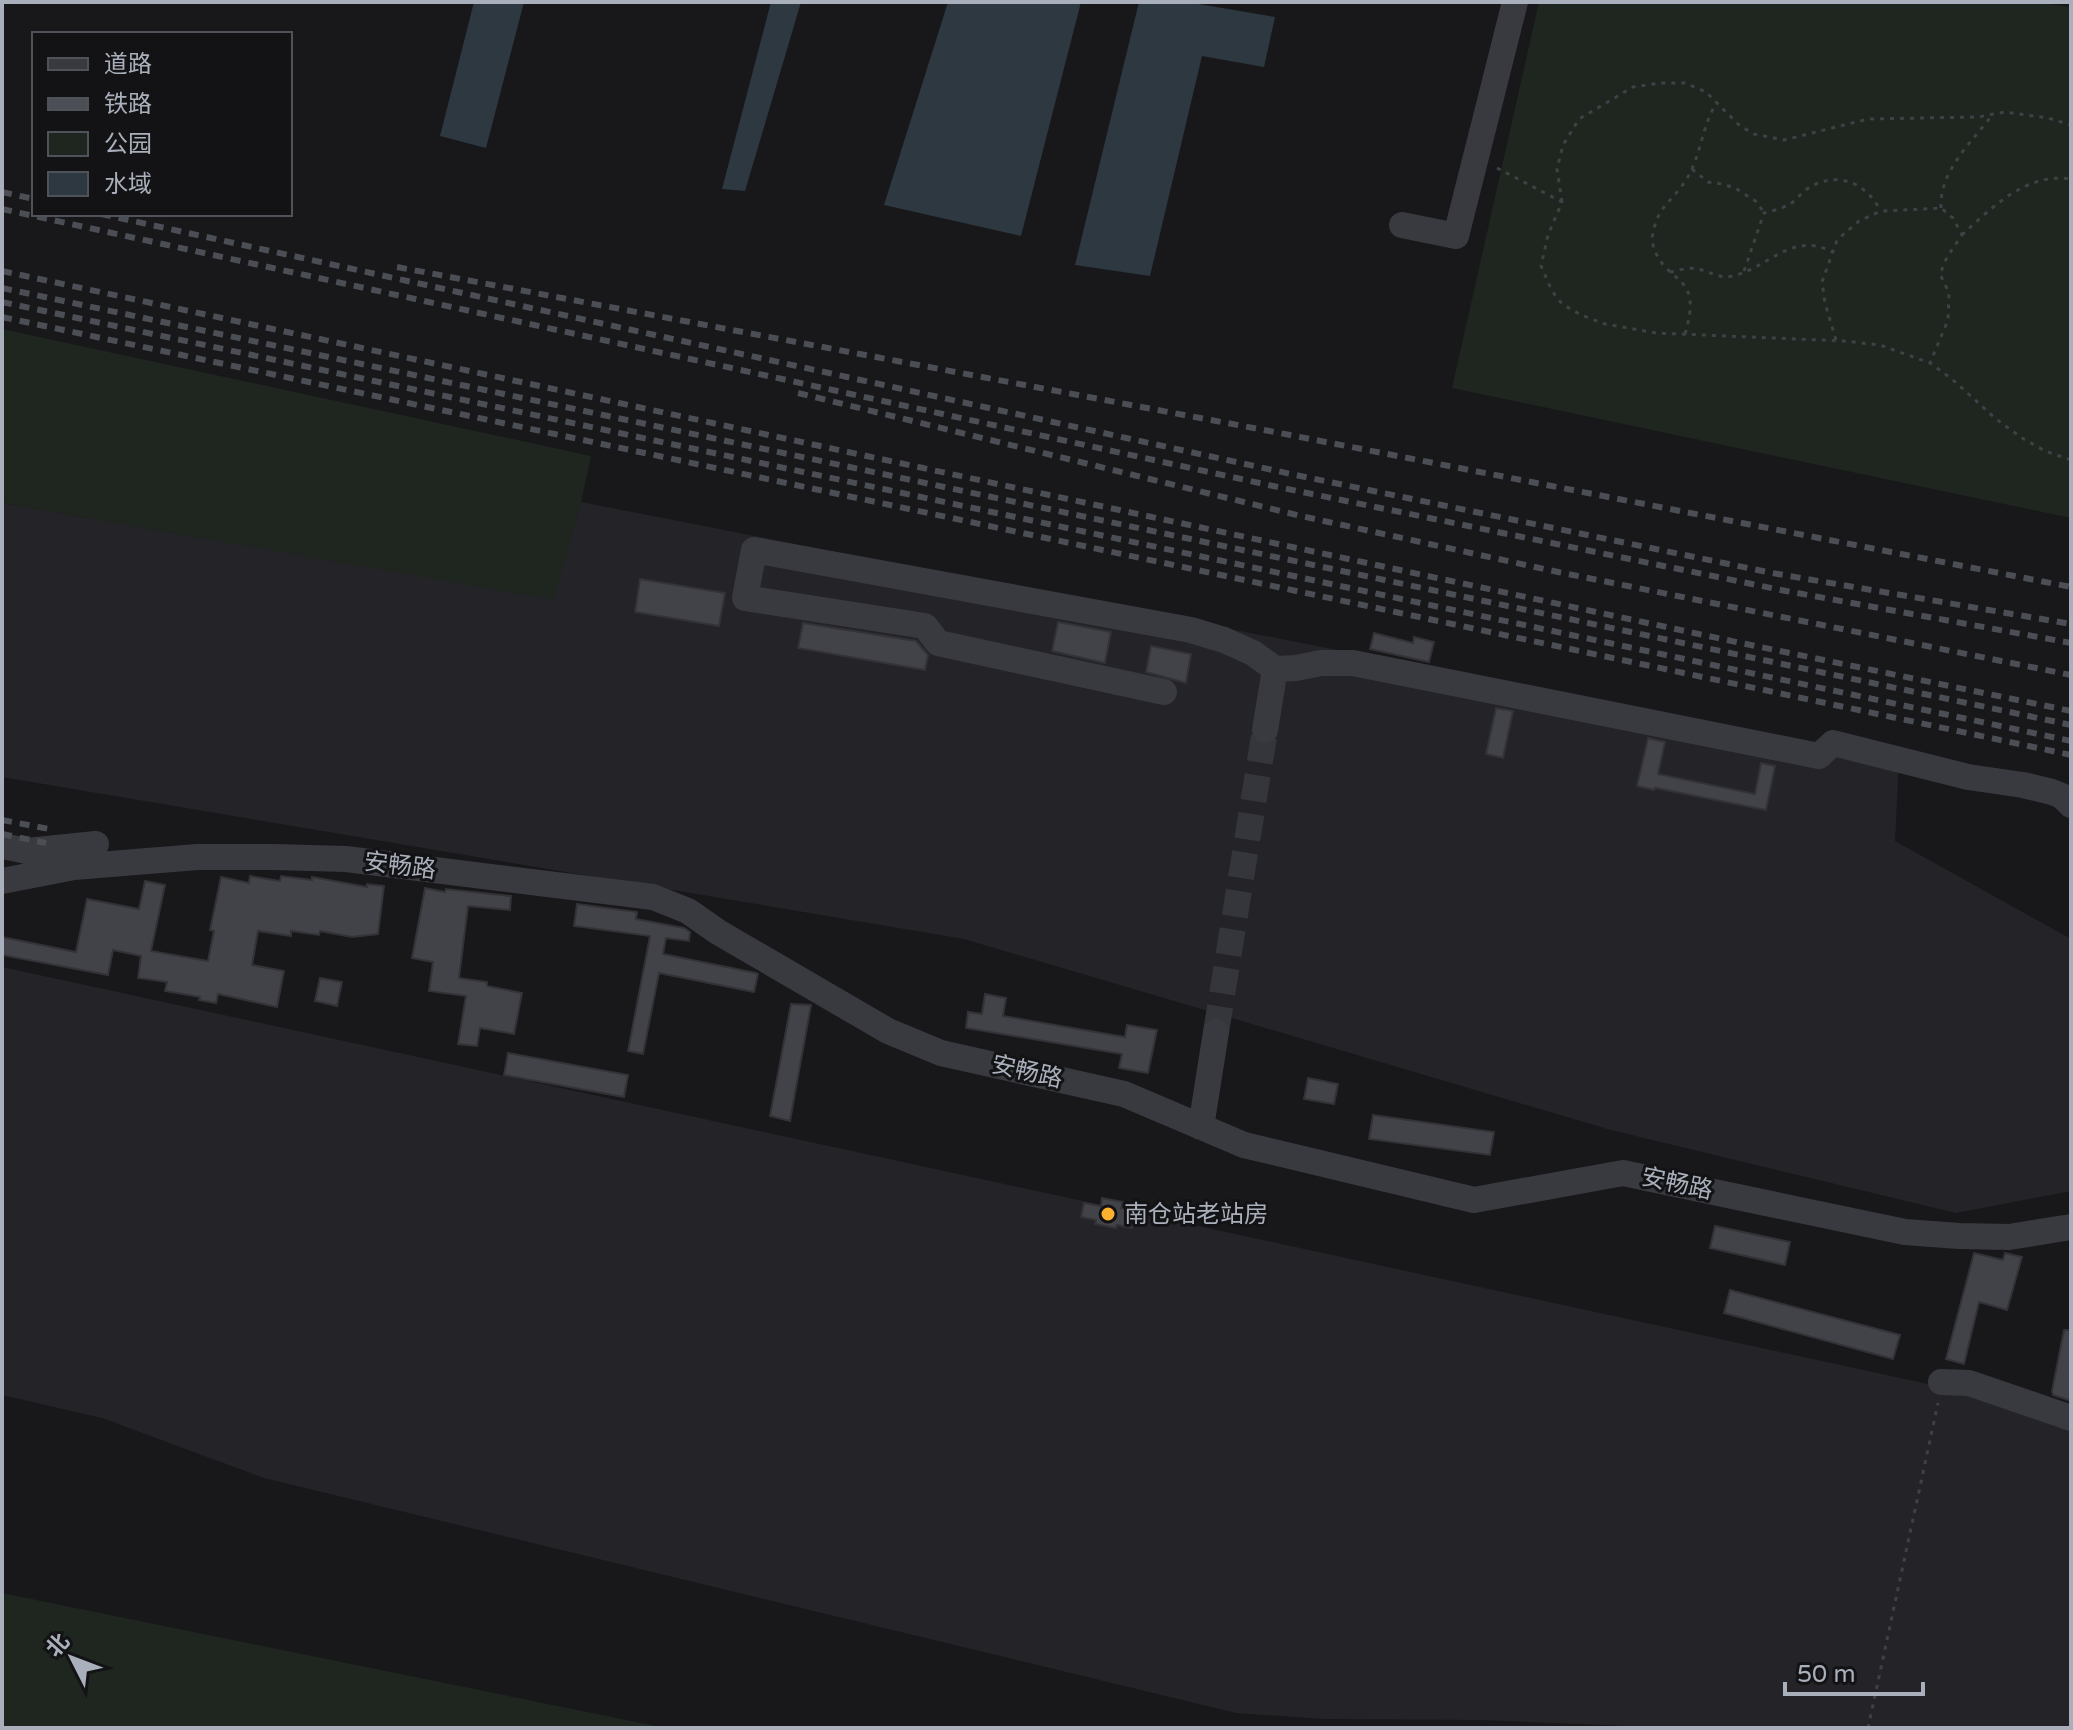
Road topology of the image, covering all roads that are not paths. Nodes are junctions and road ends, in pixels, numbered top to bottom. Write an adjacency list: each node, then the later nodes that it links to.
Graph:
1 (1515, 2): 2 (street)
2 (1402, 225)
3 (1275, 669): 4 (street); 5 (street); 6 (street)
4 (1164, 692)
5 (1265, 730)
6 (2071, 805)
7 (96, 844): 8 (street)
8 (2, 846)
9 (2, 881): 11 (street, 安畅路)
10 (1216, 1032): 11 (street)
11 (1201, 1127): 12 (street, 安畅路)
12 (2071, 1227)
13 (1941, 1382): 14 (street)
14 (2071, 1418)

